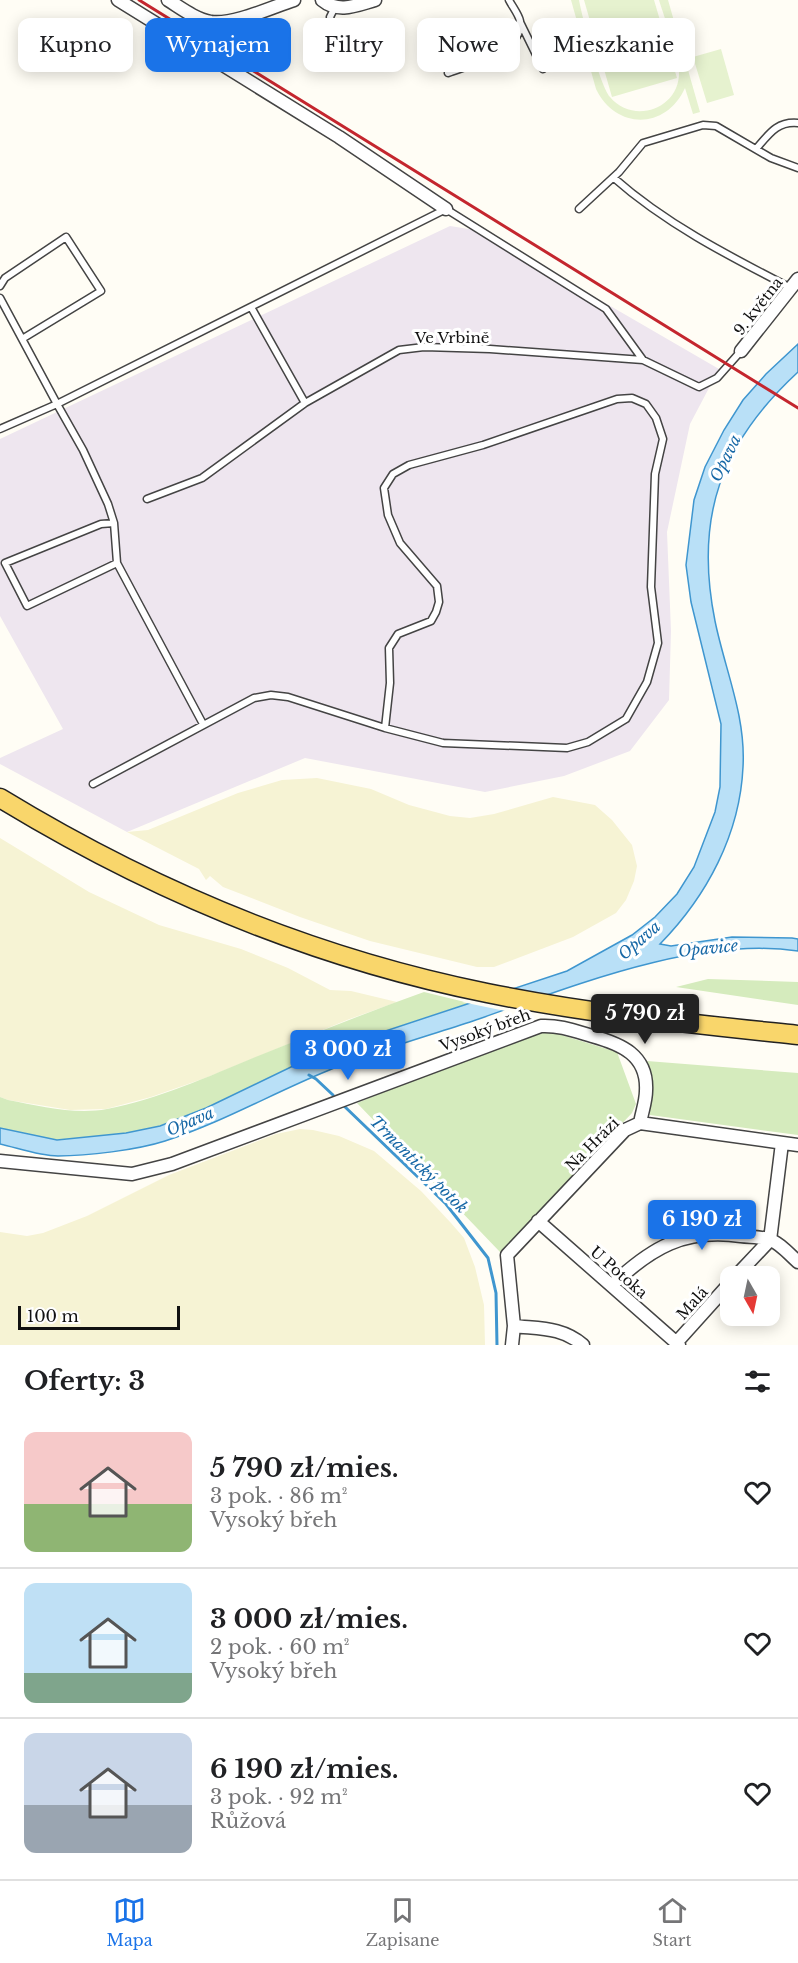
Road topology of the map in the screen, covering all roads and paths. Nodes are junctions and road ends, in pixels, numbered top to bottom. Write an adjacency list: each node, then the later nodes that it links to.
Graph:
1 (118, 0): 16 (street)
2 (168, 0): 3 (street)
3 (294, 0)
4 (322, 0): 7 (street)
5 (375, 0): 7 (street)
6 (509, 0): 9 (lane)
7 (335, 6): 8 (lane)
8 (330, 18)
9 (518, 18)
10 (520, 21): 11 (lane)
11 (532, 46)
12 (798, 123): 13 (lane)
13 (756, 149): 14 (lane); 15 (lane)
14 (798, 168)
15 (614, 178): 17 (lane); 18 (lane)
16 (446, 208): 21 (lane); 24 (lane)
17 (579, 209)
18 (794, 284): 23 (street, 9. května)
19 (0, 286): 22 (lane)
20 (0, 298): 22 (lane)
21 (251, 307): 25 (lane); 26 (lane)
22 (22, 339): 26 (lane)
23 (741, 351): 24 (lane, Ve Vrbině)
24 (643, 360): 25 (lane, Ve Vrbině)
25 (305, 403): 28 (lane, Ve Vrbině)
26 (57, 404): 27 (lane); 29 (lane)
27 (0, 429)
28 (147, 499)
29 (114, 524): 30 (lane); 30 (lane)
30 (117, 563): 31 (lane)
31 (203, 724): 32 (lane); 33 (lane)
32 (385, 728): 32 (lane)
33 (93, 784)
34 (0, 798): 35 (main road)
35 (798, 1035)
36 (640, 1123): 37 (street, Na Hrázi); 39 (street, Vysoký břeh); 40 (street, Na Hrázi)
37 (782, 1143): 38 (street, Na Hrázi); 41 (street)
38 (798, 1145)
39 (0, 1161)
40 (538, 1221): 44 (street, U Potoka); 46 (street, Na Hrázi)
41 (770, 1240): 42 (street); 43 (street); 44 (street)
42 (798, 1262)
43 (745, 1266)
44 (612, 1285): 48 (street, U Potoka)
45 (720, 1295): 48 (street, Malá)
46 (514, 1326): 47 (street); 49 (street, Na Hrázi)
47 (576, 1342)
48 (677, 1344)
49 (512, 1345)

